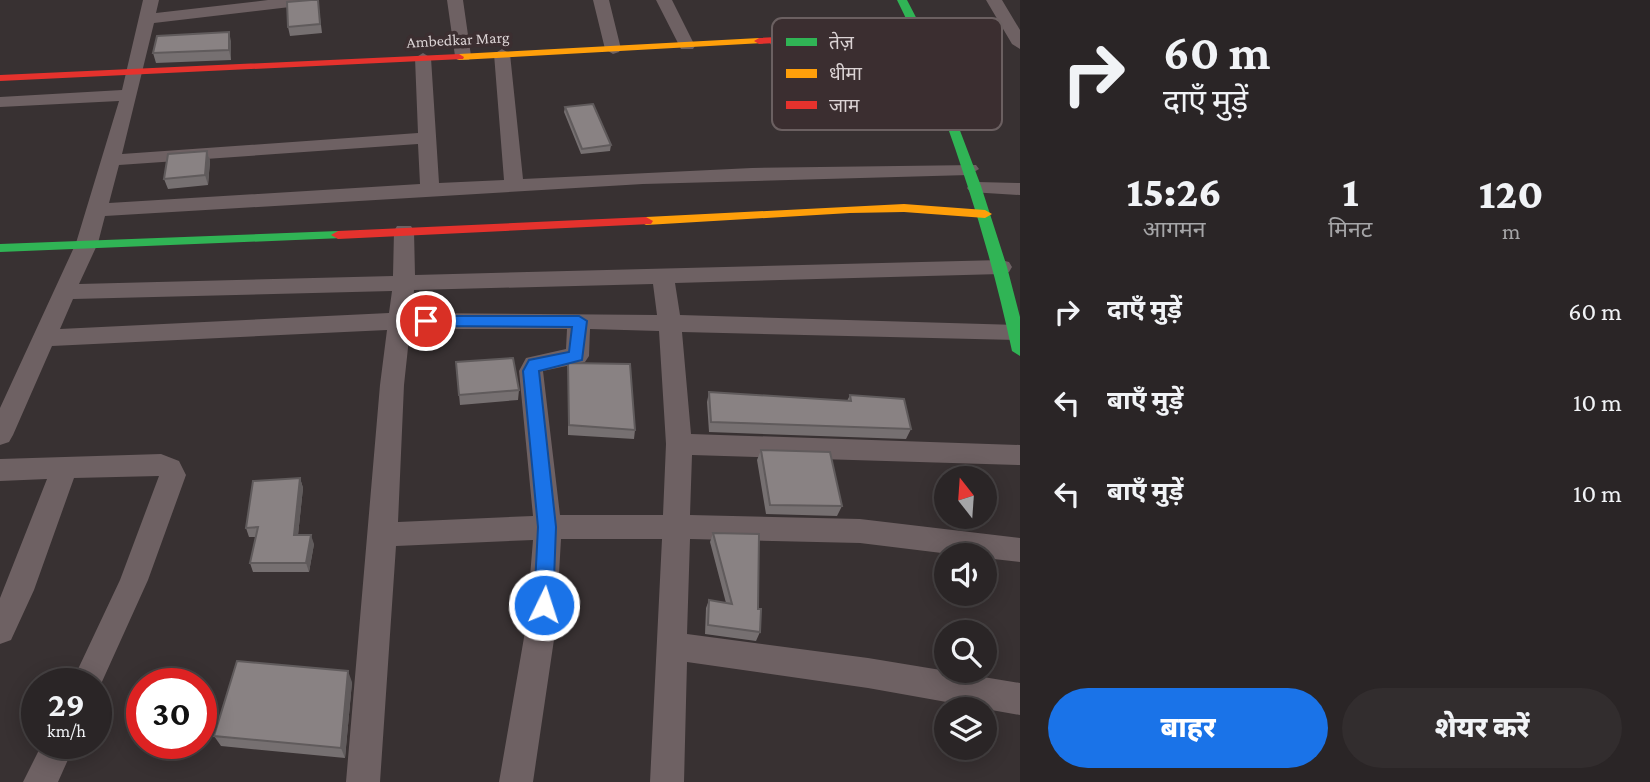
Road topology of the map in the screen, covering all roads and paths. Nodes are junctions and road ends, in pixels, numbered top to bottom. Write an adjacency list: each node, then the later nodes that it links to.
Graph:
1 (151, 0): 9 (street)
2 (307, 0): 9 (street)
3 (455, 0): 15 (street)
4 (601, 0): 13 (street)
5 (664, 0): 12 (street)
6 (902, 0): 8 (street)
7 (994, 0): 11 (street)
8 (911, 18)
9 (148, 19): 17 (street)
10 (772, 41): 12 (street, Ambedkar Marg)
11 (1020, 44)
12 (687, 46): 13 (street, Ambedkar Marg)
13 (613, 49): 14 (street, Ambedkar Marg)
14 (502, 54): 15 (street, Ambedkar Marg); 25 (street)
15 (463, 56): 16 (street, Ambedkar Marg)
16 (423, 58): 17 (street, Ambedkar Marg); 22 (street)
17 (134, 74): 18 (street, Ambedkar Marg); 19 (street)
18 (0, 78)
19 (128, 94): 20 (street); 23 (street)
20 (0, 102)
21 (954, 130): 24 (street)
22 (427, 138): 23 (street); 28 (street)
23 (111, 160): 29 (street)
24 (969, 169): 25 (street); 26 (street)
25 (514, 185): 28 (street)
26 (977, 188): 27 (street); 30 (street)
27 (1020, 189)
28 (430, 190): 29 (street)
29 (99, 210): 32 (street)
30 (985, 214): 31 (street); 34 (street)
31 (404, 231): 32 (street); 36 (street)
32 (87, 243): 33 (street); 37 (street)
33 (0, 248)
34 (1001, 267): 35 (street); 42 (street)
35 (663, 276): 36 (street); 40 (street)
36 (404, 283): 37 (street); 38 (street)
37 (64, 292): 41 (street)
38 (399, 321): 39 (street); 41 (street); 50 (street)
39 (579, 321): 40 (street); 48 (street)
40 (670, 324): 42 (street); 44 (street)
41 (42, 338): 43 (street)
42 (1018, 341)
43 (0, 435)
44 (679, 444): 45 (street); 49 (street)
45 (1020, 455)
46 (0, 470): 47 (street)
47 (64, 470): 52 (street); 54 (street)
48 (547, 527): 49 (street); 50 (street); 59 (street)
49 (677, 527): 51 (street); 53 (street)
50 (383, 535): 58 (street)
51 (1020, 550)
52 (0, 630)
53 (672, 646): 55 (street); 60 (street)
54 (94, 668)
55 (1020, 699)
56 (52, 759): 57 (street)
57 (40, 782)
58 (363, 782)
59 (516, 782)
60 (667, 782)

